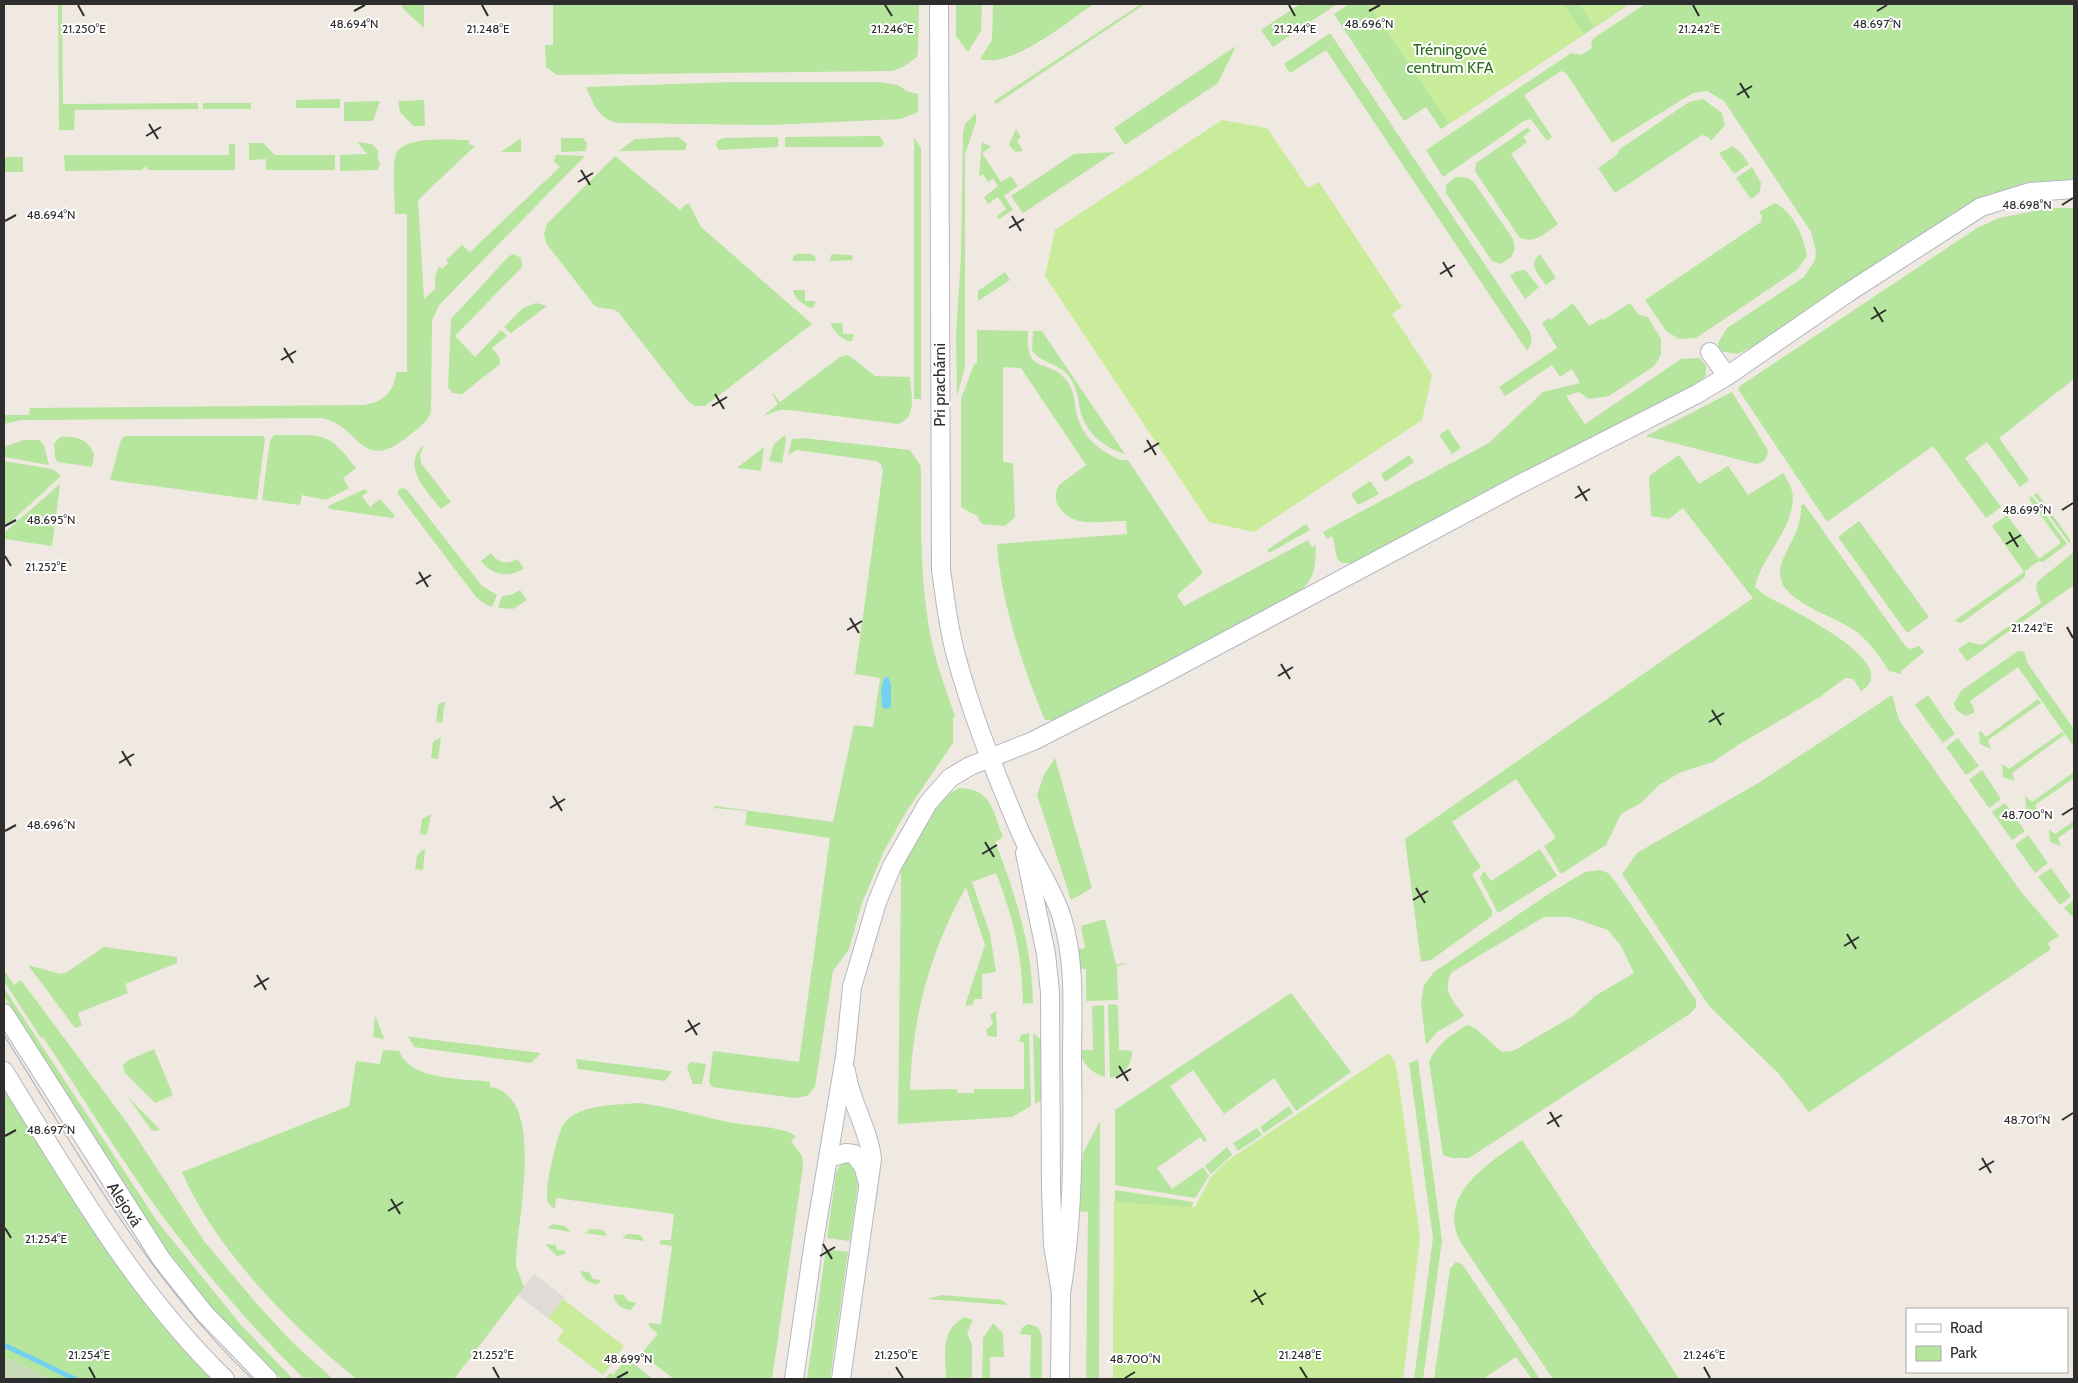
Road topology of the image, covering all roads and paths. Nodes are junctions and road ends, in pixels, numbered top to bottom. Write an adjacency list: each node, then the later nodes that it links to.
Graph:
1 (939, 4): 5 (street, Pri prachárni)
2 (2074, 189): 4 (street)
3 (1710, 352): 4 (street)
4 (1727, 376): 5 (street)
5 (991, 758): 6 (street, Pri prachárni); 8 (street)
6 (1020, 831): 13 (street); 13 (street)
7 (4, 1013): 15 (street, Alejová)
8 (845, 1057): 10 (street); 12 (street)
9 (4, 1071): 14 (street, Alejová)
10 (835, 1116): 11 (street); 12 (street)
11 (828, 1158): 12 (street); 16 (street)
12 (869, 1185): 17 (street)
13 (1061, 1293): 18 (street)
14 (225, 1379)
15 (268, 1379)
16 (794, 1379)
17 (841, 1379)
18 (1060, 1379)

